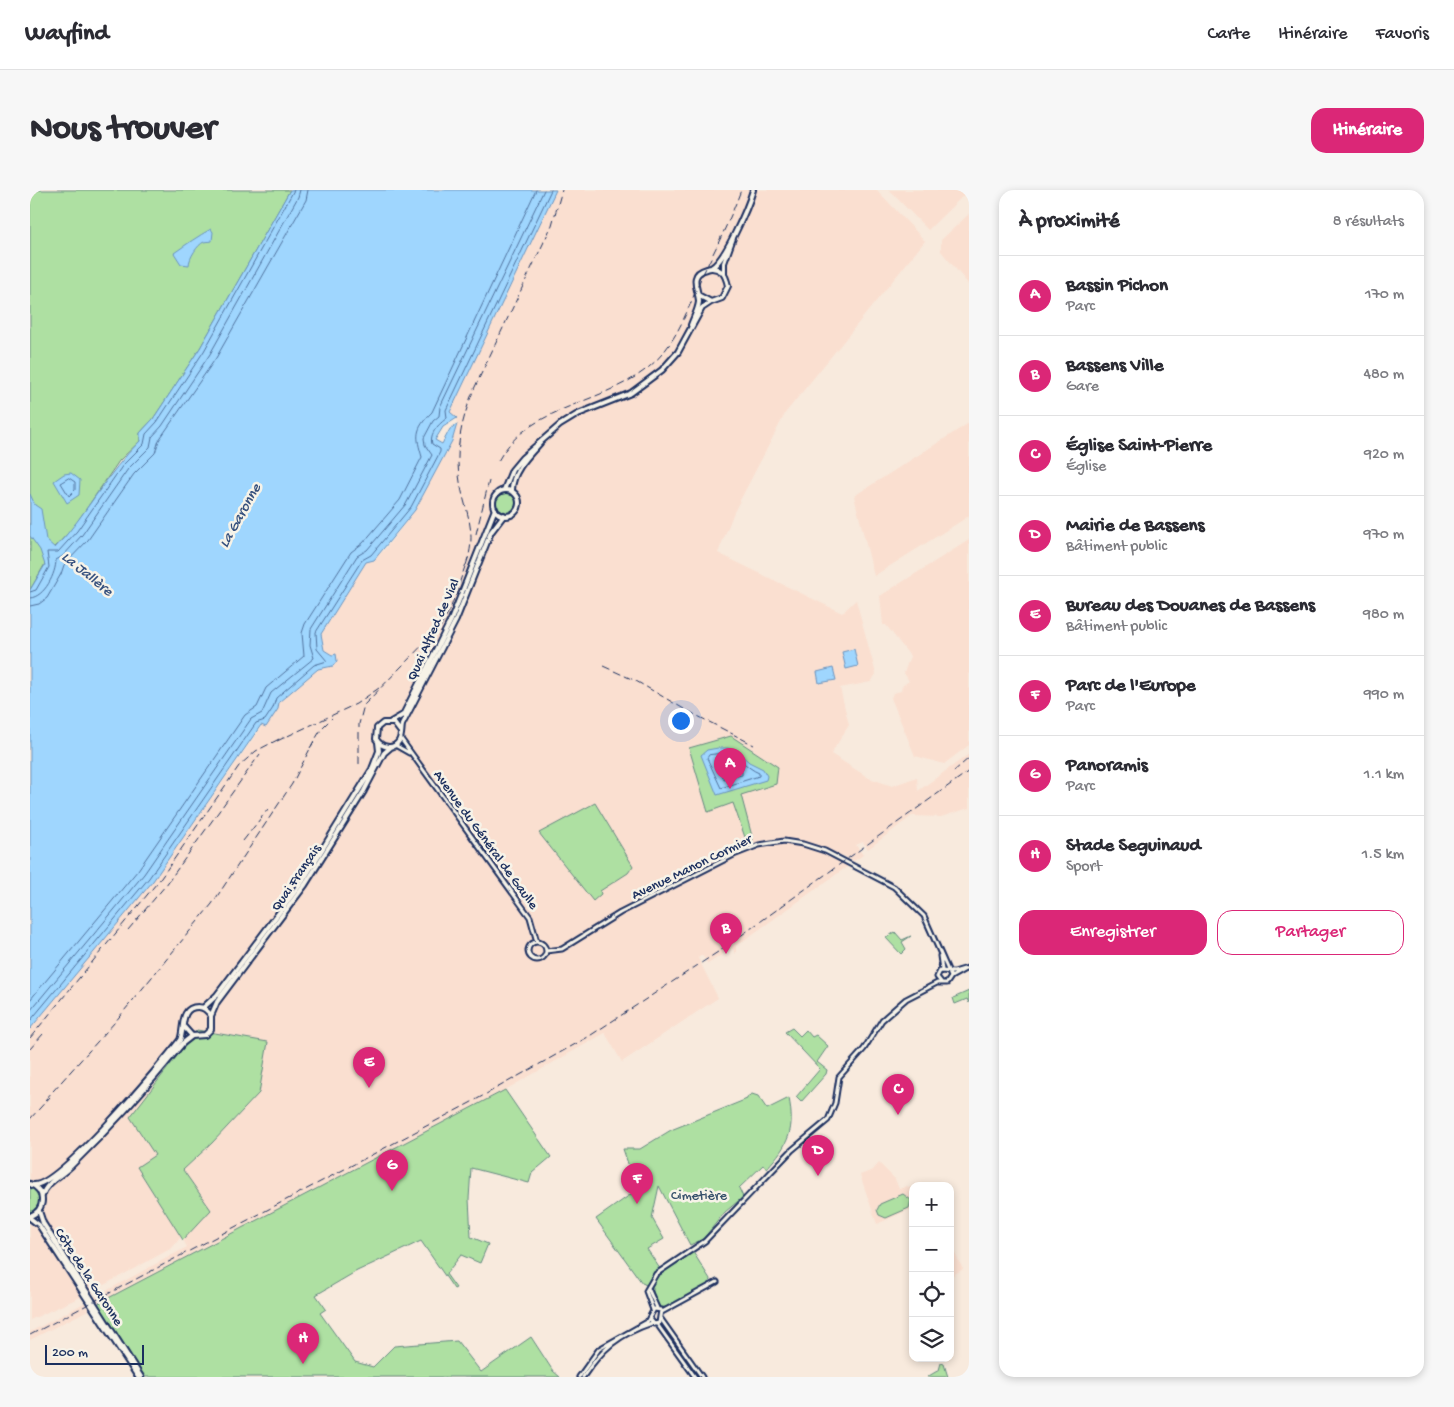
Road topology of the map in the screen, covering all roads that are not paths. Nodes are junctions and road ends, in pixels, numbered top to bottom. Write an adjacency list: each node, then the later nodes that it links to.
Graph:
1 (753, 190): 2 (main road)
2 (735, 234): 3 (main road); 4 (main road)
3 (710, 268): 4 (main road); 5 (main road)
4 (725, 276): 6 (main road)
5 (698, 295): 6 (main road); 7 (main road)
6 (711, 302): 7 (main road)
7 (690, 329): 8 (main road)
8 (545, 437): 9 (main road); 10 (main road)
9 (504, 490): 10 (main road); 11 (main road)
10 (512, 492): 12 (main road)
11 (495, 508): 12 (main road); 13 (main road, Quai Alfred de Vial)
12 (504, 515): 14 (main road, Quai Alfred de Vial)
13 (390, 722): 14 (main road); 16 (main road)
14 (400, 732): 15 (main road)
15 (400, 737): 17 (main road); 18 (street, Avenue du Général de Gaulle)
16 (378, 742): 17 (main road); 27 (main road, Quai Français)
17 (393, 746): 18 (street, Avenue du Général de Gaulle); 28 (main road, Quai Français)
18 (409, 753): 19 (street, Avenue du Général de Gaulle)
19 (537, 942): 20 (street); 20 (street)
20 (546, 950): 22 (street, Avenue Manon Cormier)
21 (969, 967): 22 (street); 23 (street)
22 (944, 970): 23 (street); 24 (street)
23 (951, 977): 25 (street)
24 (937, 978): 25 (street); 26 (street)
25 (941, 983): 26 (street)
26 (925, 989): 36 (street)
27 (203, 1008): 28 (main road); 29 (main road)
28 (211, 1016): 30 (main road)
29 (184, 1027): 30 (main road); 31 (main road)
30 (192, 1036): 32 (main road)
31 (32, 1184): 32 (main road)
32 (42, 1196): 33 (main road)
33 (39, 1211): 34 (main road); 40 (main road, Côte de la Garonne)
34 (30, 1217): 40 (main road, Côte de la Garonne)
35 (717, 1282): 37 (street)
36 (655, 1309): 37 (street); 39 (street)
37 (662, 1312): 38 (street)
38 (661, 1319): 39 (street); 44 (street)
39 (653, 1322): 41 (street); 42 (street); 43 (street)
40 (140, 1377)
41 (579, 1377)
42 (583, 1377)
43 (695, 1377)
44 (702, 1377)

